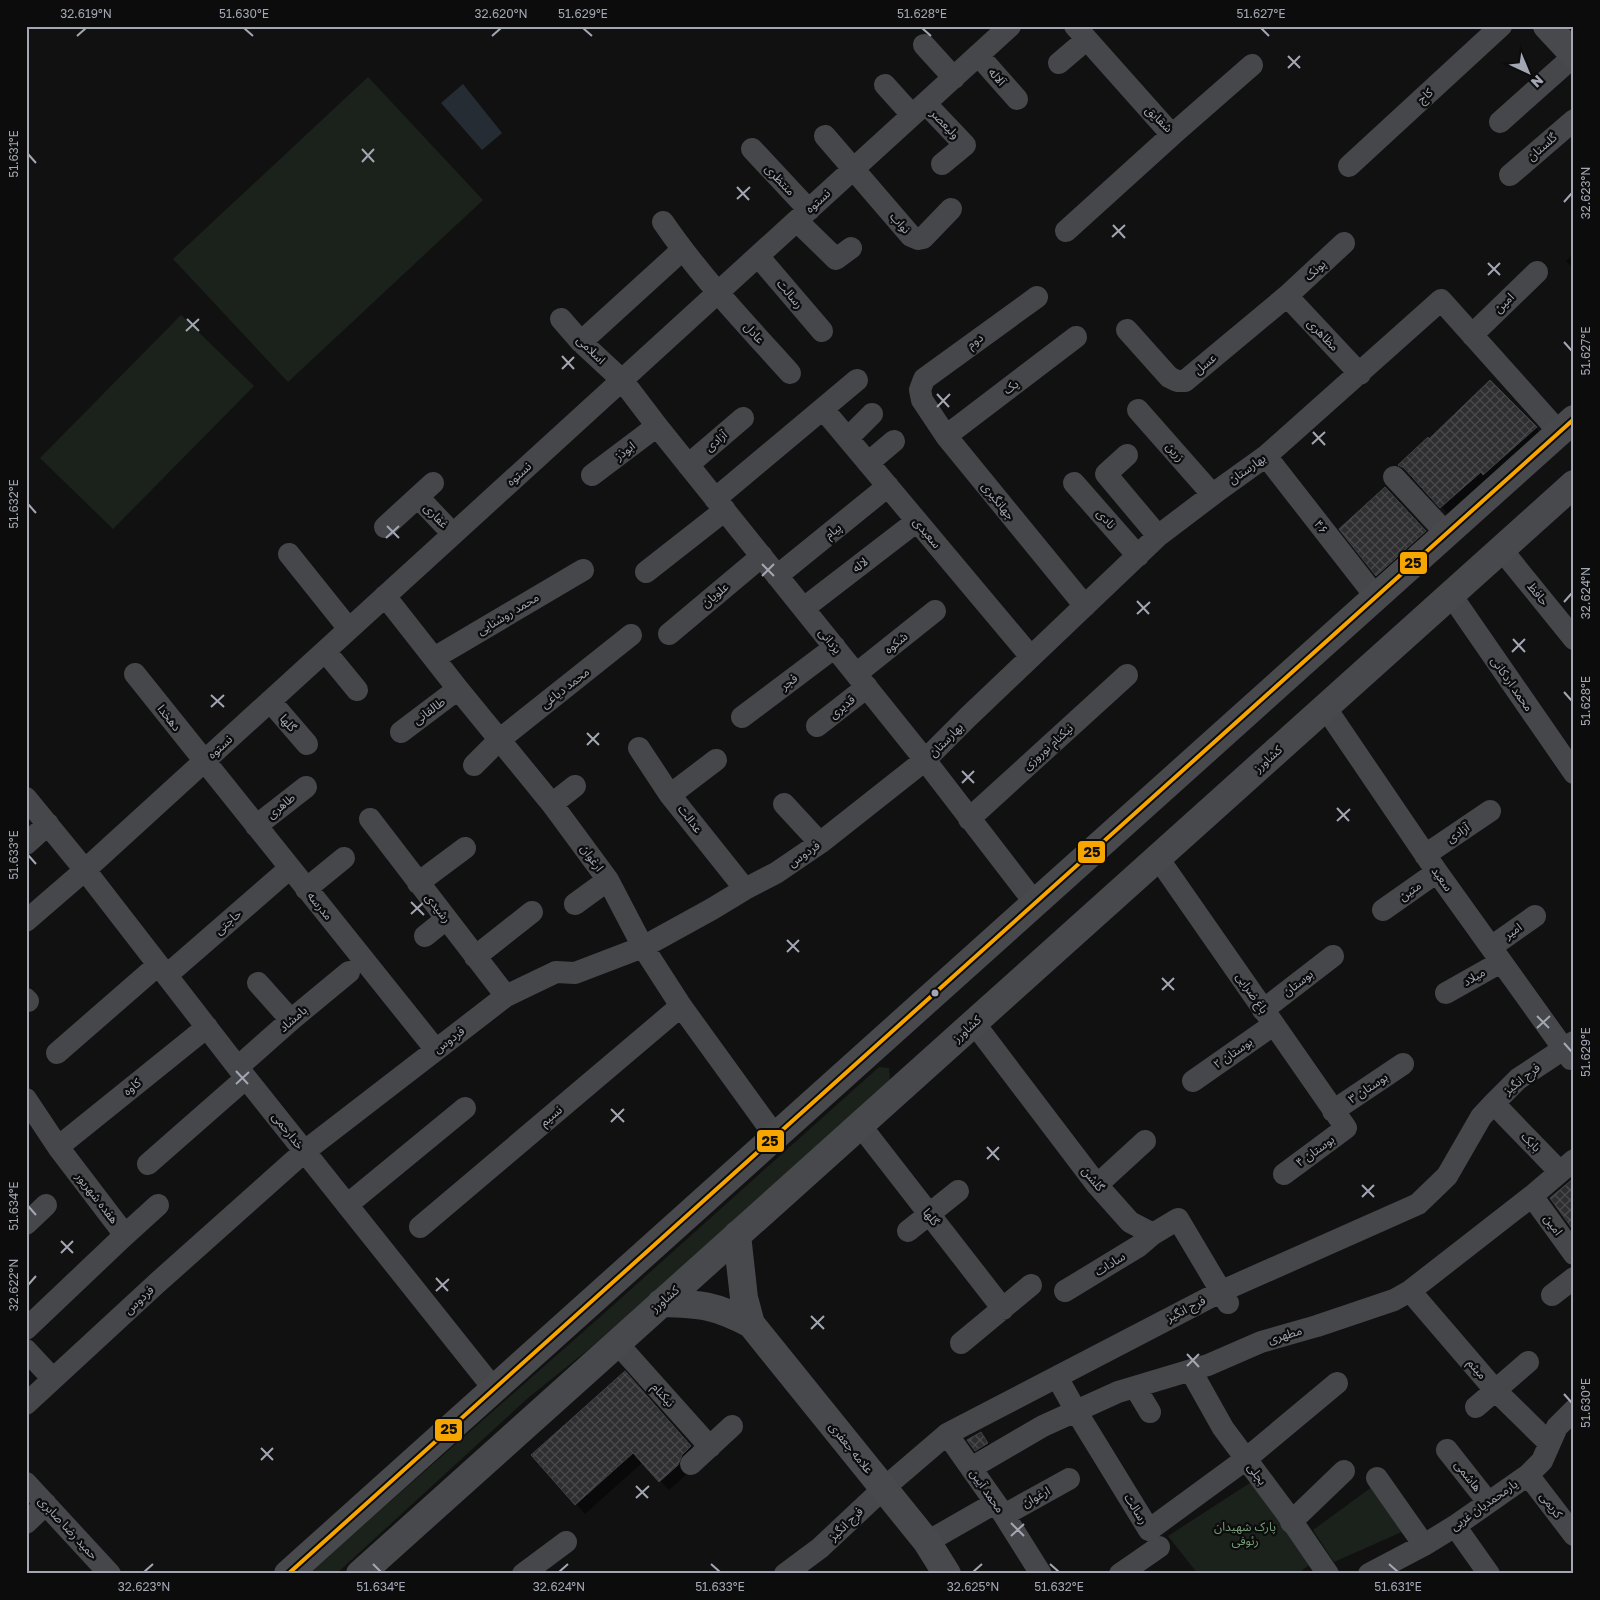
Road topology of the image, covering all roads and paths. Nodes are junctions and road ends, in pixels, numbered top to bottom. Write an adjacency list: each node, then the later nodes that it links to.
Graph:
1 (1010, 26): 6 (street, نستوه)
2 (1501, 26): 20 (street, کاج)
3 (1546, 26): 7 (main road)
4 (1081, 33): 8 (street); 16 (street, شقایق)
5 (924, 45): 10 (street)
6 (978, 55): 10 (street, نستوه); 12 (street, آلاله)
7 (1574, 55): 15 (street)
8 (1059, 63)
9 (1252, 66): 16 (street, شقایق)
10 (954, 78): 13 (street, نستوه)
11 (884, 85): 13 (street)
12 (1017, 99)
13 (919, 109): 19 (street, ولیعصر); 21 (street, نستوه)
14 (1574, 120): 22 (street, گلستان)
15 (1500, 122)
16 (1172, 135): 26 (street)
17 (825, 136): 21 (street)
18 (752, 149): 24 (street, منتظری)
19 (942, 164)
20 (1349, 166)
21 (853, 169): 23 (street, نواب); 24 (street, نستوه)
22 (1510, 175)
23 (951, 209)
24 (803, 215): 28 (street, منتظری); 30 (street, نستوه)
25 (663, 222): 29 (street, عادل)
26 (1066, 231)
27 (1344, 243): 33 (street, پونک)
28 (851, 248)
29 (682, 250): 32 (street, عادل); 40 (street)
30 (758, 256): 32 (street, نستوه); 37 (street, رسالت)
31 (1537, 272): 38 (street, امین)
32 (718, 293): 41 (street, عادل); 43 (street, نستوه)
33 (1286, 296): 36 (street, عسل); 42 (street, مظاهری)
34 (1037, 297): 45 (street, دوم)
35 (561, 319): 40 (street, اسلامی)
36 (1127, 330)
37 (822, 332)
38 (1472, 335): 42 (street, بهارستان); 50 (street, بهارستان)
39 (1076, 337): 52 (street, یک)
40 (581, 342): 43 (street, اسلامی)
41 (790, 373)
42 (1360, 374): 56 (street, بهارستان)
43 (622, 380): 51 (street, یزدانی); 68 (street, نستوه)
44 (857, 380): 46 (street)
45 (920, 390): 52 (street, جهانگیری)
46 (823, 409): 53 (street, سعیدی); 65 (street)
47 (1138, 410): 64 (street, زرین)
48 (872, 414): 53 (street)
49 (743, 418): 58 (street, آزادی)
50 (1567, 425): 69 (main road)
51 (657, 426): 58 (street, یزدانی); 59 (street, ابوذز)
52 (946, 436): 81 (street, جهانگیری)
53 (848, 438): 57 (street, سعیدی)
54 (894, 441): 57 (street)
55 (1127, 455): 70 (street)
56 (1266, 456): 64 (street, بهارستان); 80 (street, ۴۶)
57 (868, 463): 63 (street, سعیدی)
58 (688, 464): 65 (street, یزدانی)
59 (592, 475)
60 (1394, 477): 69 (street)
61 (1074, 482): 74 (street, نادی)
62 (1574, 484): 71 (main road, کشاورز)
63 (888, 486): 66 (street, سعیدی); 77 (street, پیام)
64 (1212, 494): 70 (street, بهارستان)
65 (720, 504): 73 (street, یزدانی); 76 (street)
66 (917, 521): 82 (street, لاله); 91 (street, سعیدی)
67 (385, 527): 68 (street, غفاری)
68 (454, 534): 79 (street, نستوه)
69 (1446, 534): 80 (main road)
70 (1158, 536): 74 (street, بهارستان)
71 (1502, 549): 78 (main road, کشاورز); 87 (street, حافظ)
72 (289, 554): 84 (street)
73 (762, 556): 77 (street, یزدانی); 85 (street, علویان)
74 (1138, 556): 81 (street, بهارستان)
75 (583, 570): 90 (street, محمد روشنایی)
76 (646, 572)
77 (777, 576): 82 (street, یزدانی)
78 (1451, 594): 98 (main road, کشاورز); 109 (street, محمد اردکانی)
79 (385, 596): 84 (street, نستوه); 90 (street, ارغوان)
80 (1376, 597): 133 (main road)
81 (1084, 606): 91 (street, بهارستان)
82 (804, 608): 88 (street, یزدانی)
83 (935, 611): 94 (street, شکوه)
84 (349, 629): 89 (street, نستوه)
85 (669, 634)
86 (631, 635): 102 (street, محمد دیاغی)
87 (1574, 640)
88 (835, 647): 94 (street, یزدانی); 99 (street, فجر)
89 (325, 652): 96 (street); 97 (street, نستوه)
90 (434, 658): 95 (street, ارغوان)
91 (1031, 658): 106 (street, بهارستان)
92 (135, 674): 107 (street, دهخدا)
93 (1126, 675): 118 (street, نیکنام نوروزی)
94 (861, 681): 100 (street, قدیری); 106 (street, یزدانی)
95 (458, 689): 101 (street, طالقانی); 102 (street, ارغوان)
96 (357, 690)
97 (270, 701): 103 (street, گلها); 107 (street, نستوه)
98 (1326, 707): 125 (main road, کشاورز); 126 (street, سعید)
99 (742, 717)
100 (818, 726)
101 (400, 732)
102 (499, 740): 108 (street, محمد دیاغی); 114 (street, ارغوان)
103 (307, 744)
104 (640, 748): 112 (street)
105 (716, 760): 112 (street, عدالت)
106 (925, 760): 118 (street, یزدانی); 121 (street, فردوس)
107 (204, 762): 120 (street, مدرسه); 128 (street, نستوه)
108 (474, 765)
109 (1574, 773)
110 (306, 786): 120 (street, طاهری)
111 (575, 786): 114 (street)
112 (670, 795): 131 (street, عدالت)
113 (26, 798): 119 (street, خدارحمی)
114 (552, 804): 129 (street, ارغوان)
115 (784, 804): 121 (street)
116 (1490, 811): 126 (street, آزادی)
117 (370, 819): 130 (street, رشیدی)
118 (969, 819): 133 (street, یزدانی)
119 (48, 824): 122 (street); 128 (street, خدارحمی)
120 (256, 826): 127 (street, مدرسه)
121 (820, 843): 131 (street, فردوس)
122 (26, 844)
123 (465, 848): 130 (street)
124 (344, 858): 132 (street)
125 (1158, 858): 151 (street, باغ ضرایی); 153 (main road, کشاورز)
126 (1431, 864): 135 (street, متین); 142 (street, سعید)
127 (290, 868): 132 (street, مدرسه); 145 (street, حاجتی)
128 (85, 870): 139 (street, نستوه); 145 (street, خدارحمی)
129 (608, 880): 134 (street); 141 (street, ارغوان)
130 (418, 883): 138 (street, رشیدی)
131 (745, 889): 141 (street, فردوس)
132 (306, 890): 155 (street, مدرسه)
133 (1034, 903): 166 (main road)
134 (574, 904)
135 (1383, 910)
136 (532, 912): 143 (street)
137 (1535, 916): 142 (street, امیر)
138 (446, 919): 140 (street); 143 (street, رشیدی)
139 (26, 920)
140 (425, 936)
141 (643, 947): 149 (street, فردوس); 150 (street, ارغوان)
142 (1496, 954): 148 (street, میلاد); 156 (street, سعید)
143 (475, 956): 149 (street, رشیدی)
144 (1333, 956): 151 (street, بوستان)
145 (162, 970): 154 (street, خدارحمی); 157 (street, حاجتی)
146 (349, 972): 152 (street, بامشاد)
147 (258, 982): 152 (street)
148 (1446, 993)
149 (506, 996): 155 (street, فردوس)
150 (681, 1006): 166 (street, ارغوان); 181 (street, نسیم)
151 (1268, 1017): 160 (street, بوستان ۲); 164 (street, باغ ضرایی)
152 (291, 1020): 159 (street, بامشاد)
153 (974, 1023): 165 (main road, کشاورز); 173 (street, گلشن)
154 (207, 1027): 159 (street, خدارحمی); 168 (street, کاوه)
155 (436, 1050): 169 (street, فردوس)
156 (1570, 1052): 163 (street); 191 (street, فرح انگیز)
157 (57, 1053)
158 (1403, 1064): 164 (street, بوستان ۳)
159 (242, 1072): 169 (street, خدارحمی); 170 (street, بامشاد)
160 (1192, 1081)
161 (26, 1099): 168 (street, هفده شهریور)
162 (465, 1108): 178 (street)
163 (1502, 1112): 171 (street, بابک); 191 (street)
164 (1339, 1120): 172 (street, بوستان ۴)
165 (860, 1125): 179 (street, گلها); 185 (main road, کشاورز)
166 (775, 1136): 206 (main road)
167 (1145, 1141): 173 (street)
168 (58, 1147): 184 (street, هفده شهریور)
169 (305, 1151): 178 (street, خدارحمی); 202 (street, فردوس)
170 (148, 1164)
171 (1567, 1166): 175 (street, مطهری)
172 (1284, 1174)
173 (1097, 1185): 183 (street, گلشن)
174 (958, 1191): 179 (street)
175 (1532, 1196): 186 (street, امین); 190 (street, مطهری)
176 (46, 1205): 180 (street)
177 (158, 1205): 184 (street)
178 (347, 1205): 206 (street, خدارحمی)
179 (930, 1215): 182 (street); 194 (street, گلها)
180 (26, 1224)
181 (420, 1227)
182 (908, 1231)
183 (1153, 1234): 189 (street, سادات); 191 (street)
184 (125, 1235): 196 (street, هفده شهریور)
185 (737, 1235): 193 (main road, کشاورز); 195 (main road, علامه جعفری)
186 (1574, 1254)
187 (1574, 1278): 192 (street)
188 (1031, 1285): 194 (street)
189 (1065, 1291)
190 (1410, 1291): 201 (street, مطهری); 207 (street, میثم)
191 (1225, 1295): 204 (street); 214 (street, فرح انگیز)
192 (1552, 1295)
193 (661, 1303): 195 (main road, علامه جعفری); 197 (main road, کشاورز)
194 (1003, 1309): 198 (street)
195 (751, 1324): 226 (main road, علامه جعفری)
196 (26, 1329)
197 (617, 1343): 216 (street, نیکنام); 240 (main road, کشاورز)
198 (961, 1343)
199 (26, 1350): 202 (street)
200 (1528, 1362): 207 (street)
201 (1190, 1371): 205 (street, مطهری); 218 (street, بجلی)
202 (54, 1379): 208 (street, فردوس)
203 (1336, 1383): 218 (street)
204 (1062, 1386): 211 (street); 214 (street)
205 (1135, 1387): 211 (street, مطهری); 212 (street)
206 (494, 1389): 239 (main road)
207 (1495, 1390): 209 (street); 215 (street, میثم)
208 (26, 1404)
209 (1476, 1406)
210 (1574, 1410): 215 (street, یارمحمدیان غربی)
211 (1076, 1411): 218 (street, رسالت); 220 (street, مطهری)
212 (1150, 1412)
213 (732, 1426): 216 (street)
214 (951, 1439): 220 (street, محمد آیین); 226 (street)
215 (1548, 1443): 222 (street, یارمحمدیان غربی)
216 (710, 1447): 219 (street)
217 (1447, 1450): 227 (street, هاشمی)
218 (1246, 1460): 231 (street, بجلی)
219 (691, 1464)
220 (971, 1468): 229 (street, محمد آیین)
221 (1344, 1471): 231 (street)
222 (1528, 1475): 227 (street, یارمحمدیان غربی); 232 (street, کریمی)
223 (1378, 1478): 236 (street)
224 (1069, 1479): 229 (street, ارغوان)
225 (26, 1483): 228 (street, حمید رضا صابری)
226 (888, 1493): 235 (main road, علامه جعفری); 242 (street, فرح انگیز); 243 (street)
227 (1488, 1502): 233 (street, یارمحمدیان غربی)
228 (46, 1504): 230 (street); 238 (street, حمید رضا صابری)
229 (999, 1509): 235 (street); 245 (street, محمد آیین)
230 (26, 1522)
231 (1291, 1522): 247 (street, بجلی)
232 (1570, 1524)
233 (1455, 1526): 236 (street, یارمحمدیان غربی); 249 (street)
234 (566, 1542): 241 (street)
235 (927, 1542): 244 (main road, علامه جعفری)
236 (1424, 1545): 248 (street, یارمحمدیان غربی)
237 (1152, 1559): 246 (street)
238 (110, 1574)
239 (288, 1574)
240 (360, 1574)
241 (523, 1574)
242 (785, 1574)
243 (810, 1574)
244 (947, 1574)
245 (1041, 1574)
246 (1120, 1574)
247 (1328, 1574)
248 (1368, 1574)
249 (1489, 1574)

